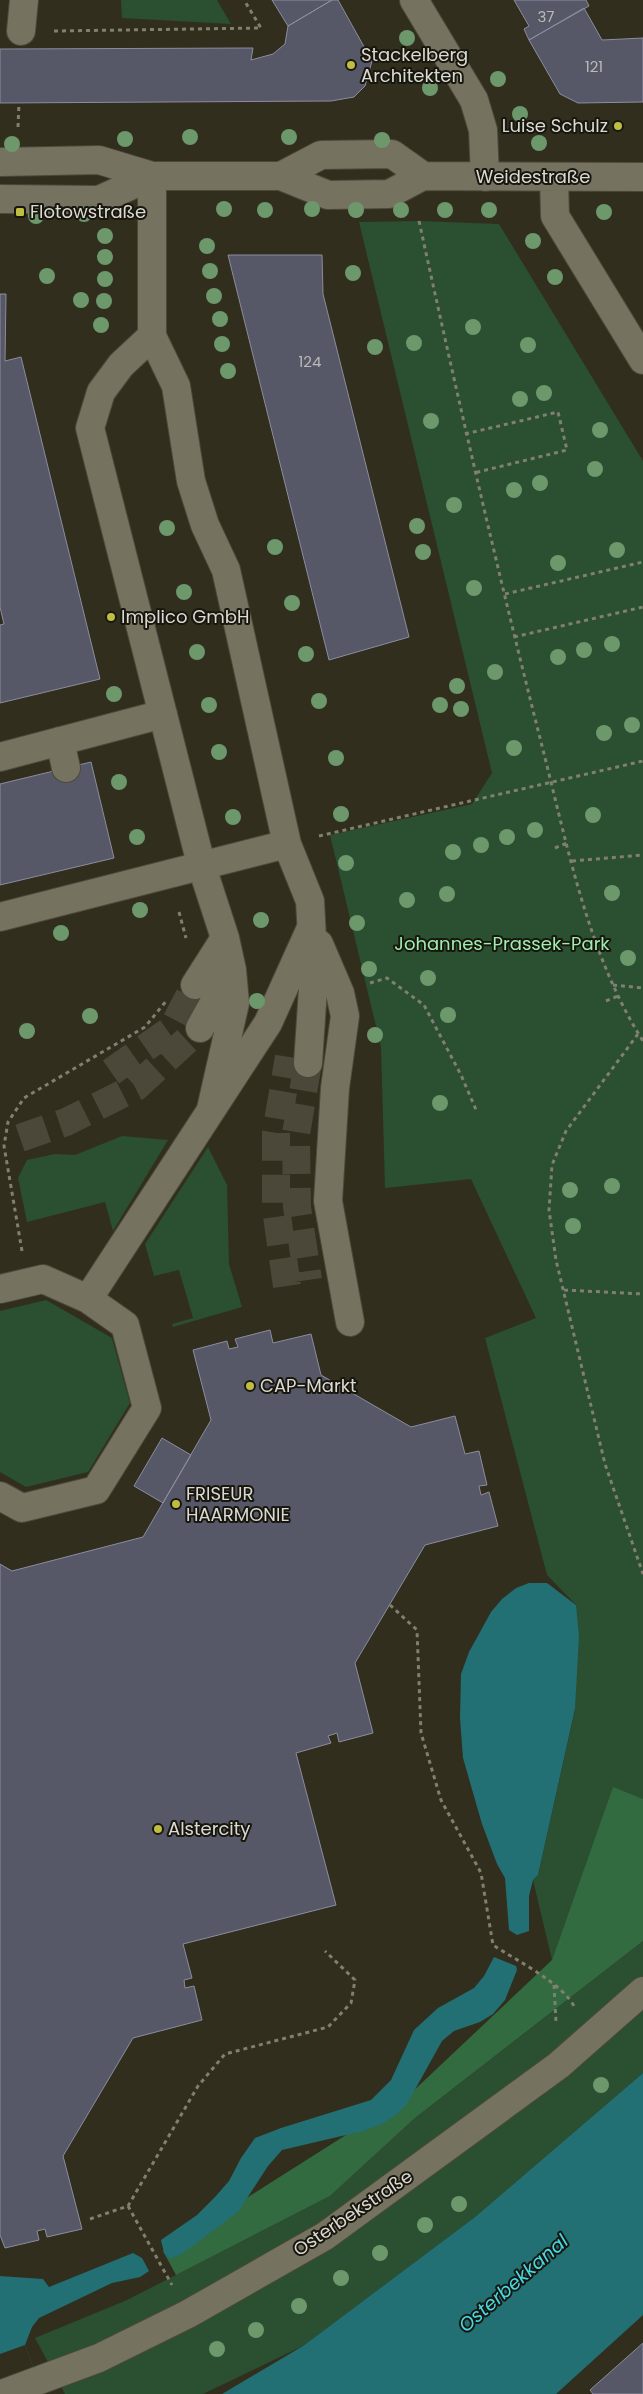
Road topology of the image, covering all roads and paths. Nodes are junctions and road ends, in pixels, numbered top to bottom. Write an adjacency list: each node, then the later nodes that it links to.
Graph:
1 (24, 0): 4 (street)
2 (244, 0): 4 (path)
3 (414, 0): 11 (street)
4 (21, 31)
5 (19, 103): 6 (path)
6 (18, 127)
7 (0, 162): 8 (street, Weidestraße)
8 (152, 176): 9 (street, Weidestraße); 14 (street, Weidestraße); 16 (street)
9 (281, 176): 10 (street, Weidestraße); 10 (street, Weidestraße)
10 (422, 176): 11 (street, Weidestraße)
11 (485, 177): 13 (street, Weidestraße)
12 (643, 177): 13 (street, Weidestraße)
13 (554, 178): 17 (street)
14 (0, 199)
15 (419, 221): 18 (path)
16 (152, 336): 24 (street); 31 (street)
17 (643, 360)
18 (465, 434): 19 (path); 19 (path)
19 (474, 472): 21 (path)
20 (643, 562): 21 (path)
21 (504, 594): 23 (path)
22 (643, 607): 23 (path)
23 (514, 637): 29 (path)
24 (163, 714): 25 (street); 35 (street)
25 (60, 741): 26 (street); 28 (street)
26 (0, 757)
27 (643, 761): 29 (path)
28 (66, 768)
29 (552, 783): 30 (path); 31 (path)
30 (567, 843): 32 (path); 34 (path)
31 (287, 844): 35 (street); 38 (street)
32 (555, 848)
33 (643, 855): 34 (path)
34 (572, 861): 44 (path)
35 (201, 864): 36 (street); 39 (street)
36 (168, 873): 37 (street); 40 (path)
37 (0, 916)
38 (312, 926): 52 (street); 53 (street); 60 (street)
39 (225, 938): 41 (street); 43 (street)
40 (185, 948)
41 (232, 970): 49 (street); 53 (street)
42 (387, 978): 54 (path)
43 (195, 985)
44 (613, 985): 45 (path); 46 (path)
45 (643, 988)
46 (618, 996): 48 (path); 50 (path)
47 (169, 998): 55 (path)
48 (606, 1001)
49 (200, 1028)
50 (638, 1034): 51 (path); 57 (path)
51 (643, 1041)
52 (299, 1060)
53 (211, 1109): 59 (street)
54 (477, 1112)
55 (27, 1282): 56 (street); 59 (street)
56 (0, 1290)
57 (563, 1290): 58 (path); 62 (path)
58 (643, 1294)
59 (88, 1299): 61 (street)
60 (350, 1322)
61 (0, 1496)
62 (643, 1574)
63 (390, 1604): 66 (path)
64 (326, 1951): 67 (path)
65 (643, 1991): 66 (street, Osterbekstraße)
66 (590, 2037): 70 (street, Osterbekstraße)
67 (128, 2206): 68 (path); 69 (path)
68 (90, 2219)
69 (159, 2263)
70 (2, 2394)

